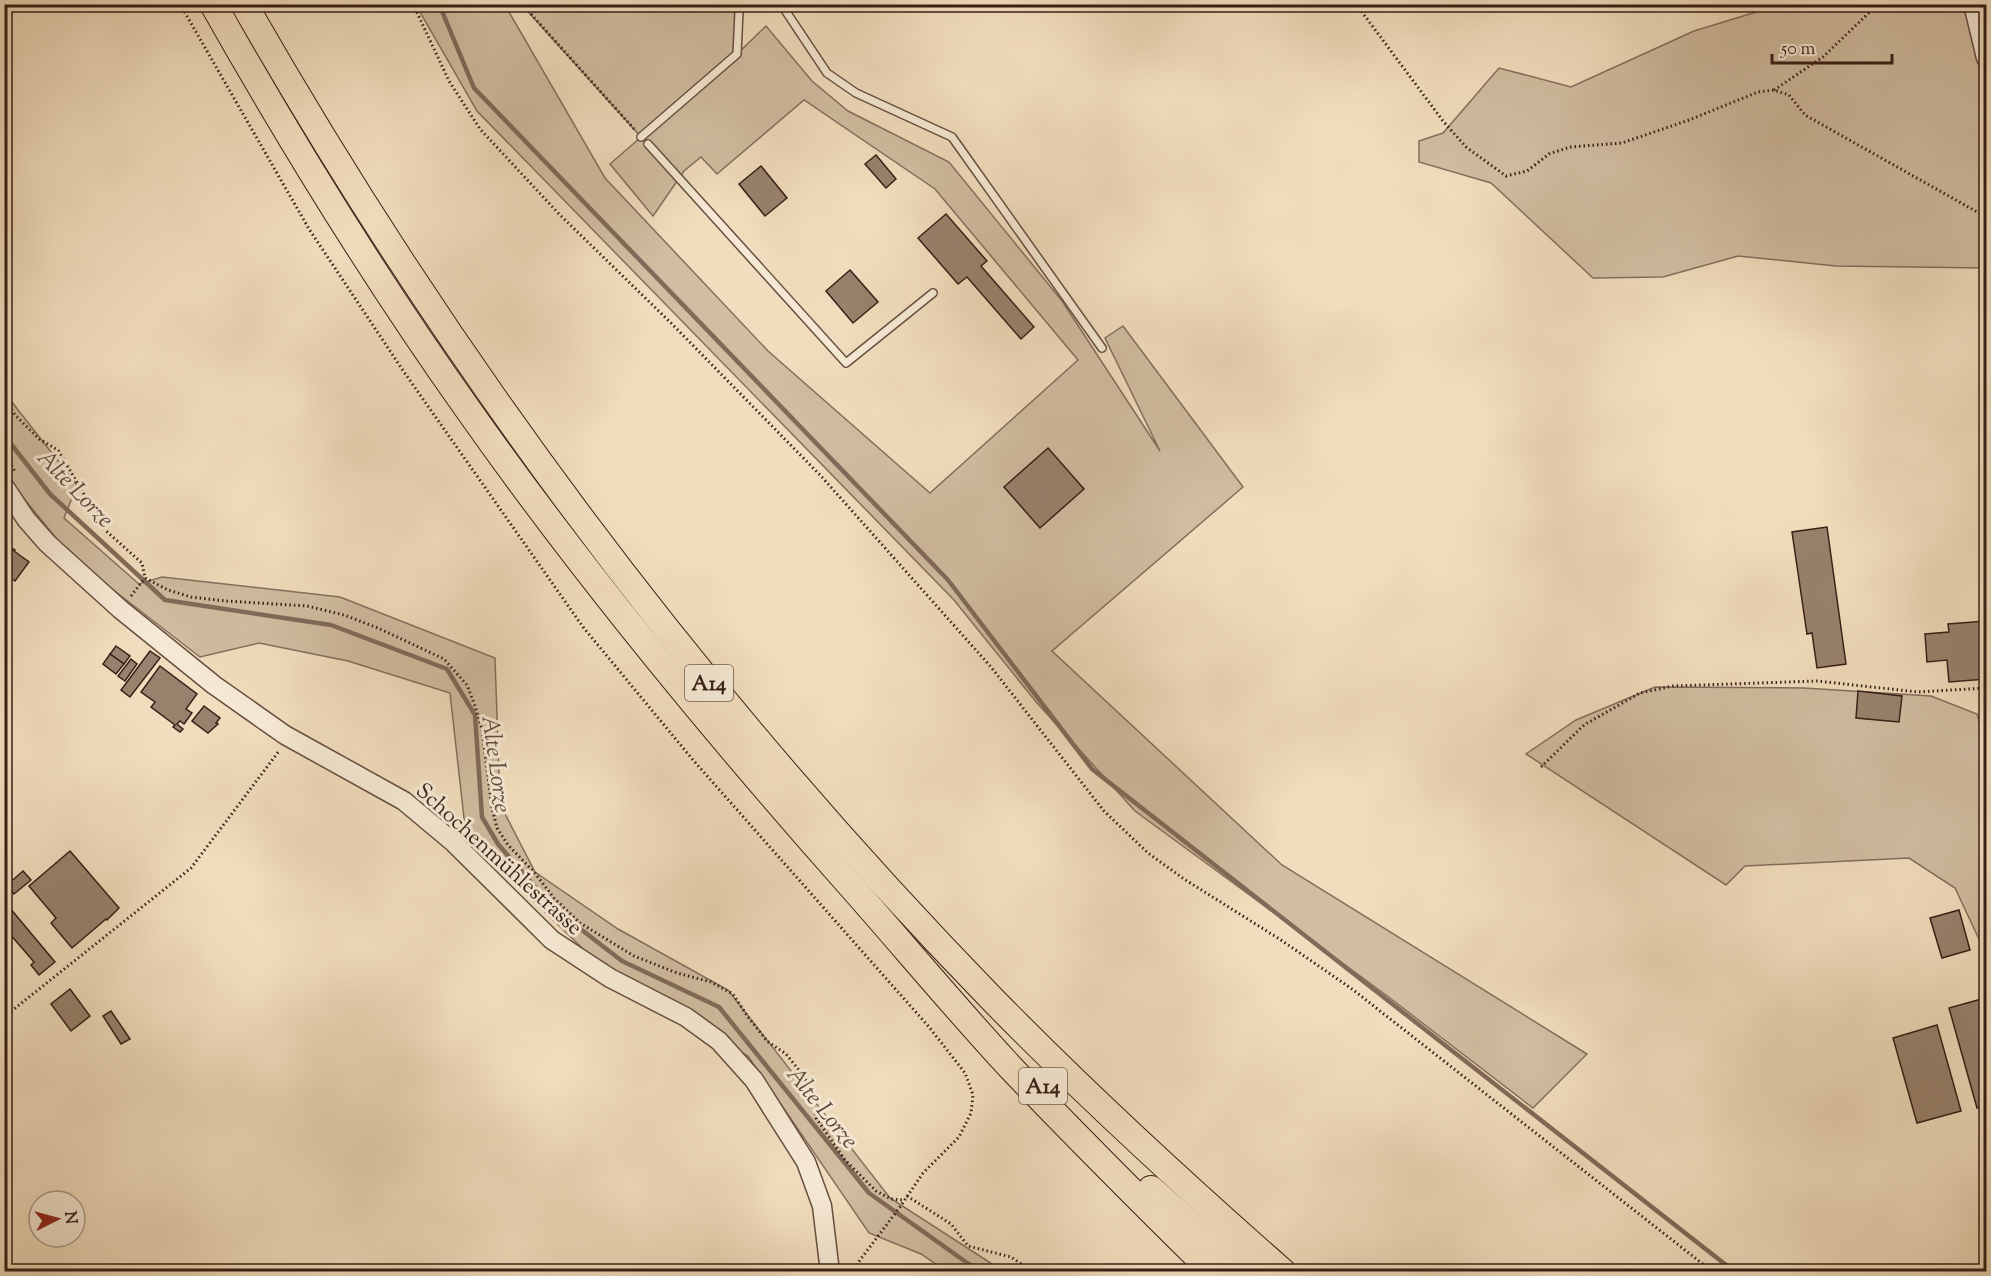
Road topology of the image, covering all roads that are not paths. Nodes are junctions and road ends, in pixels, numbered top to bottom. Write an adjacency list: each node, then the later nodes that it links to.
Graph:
1 (213, 4): 12 (highway, A14)
2 (244, 4): 16 (highway, A14)
3 (743, 4): 7 (lane)
4 (781, 4): 10 (lane)
5 (1973, 4): 6 (street)
6 (1986, 58)
7 (641, 137)
8 (648, 144): 9 (lane)
9 (933, 293)
10 (1102, 348)
11 (4, 486): 13 (street, Schochenmühlestrasse)
12 (853, 888): 14 (highway); 15 (highway, A14)
13 (830, 1272)
14 (1213, 1272)
15 (1245, 1272)
16 (1283, 1272)

